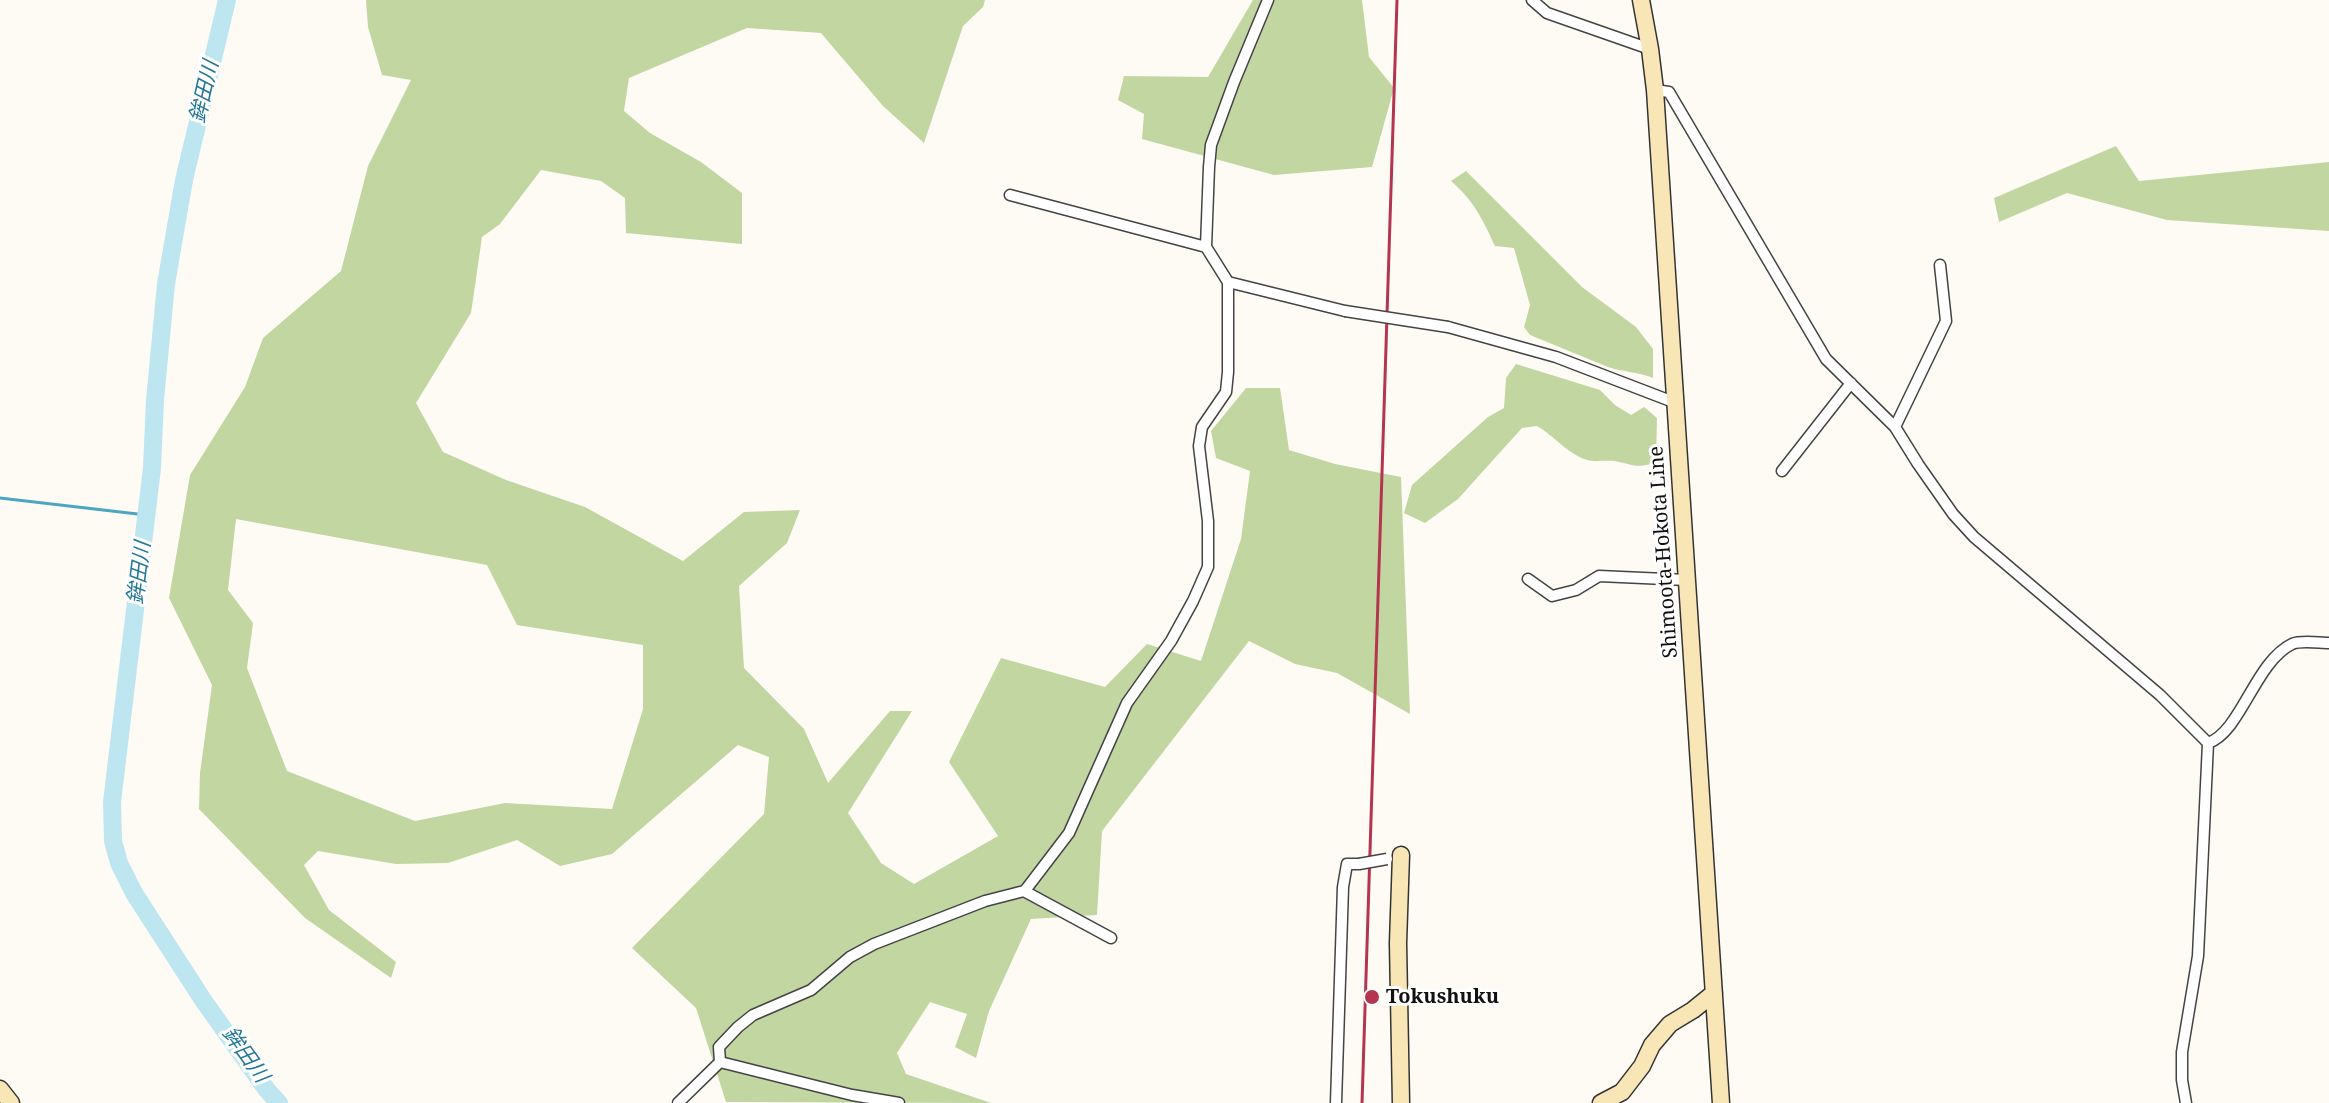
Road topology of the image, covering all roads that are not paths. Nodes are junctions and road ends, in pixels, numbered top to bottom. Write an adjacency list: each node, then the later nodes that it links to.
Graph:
1 (1268, 0): 7 (street)
2 (1532, 0): 4 (street)
3 (1641, 0): 4 (main road, Shimoota-Hokota Line)
4 (1650, 49): 5 (main road, Shimoota-Hokota Line)
5 (1655, 90): 10 (street); 11 (main road, Shimoota-Hokota Line)
6 (1010, 195): 7 (street)
7 (1206, 247): 9 (street)
8 (1940, 265): 12 (street)
9 (1228, 282): 11 (street, bridge); 19 (street)
10 (1851, 383): 12 (street); 13 (street)
11 (1676, 403): 15 (main road, Shimoota-Hokota Line)
12 (1895, 427): 17 (street)
13 (1782, 471)
14 (1528, 579): 15 (street)
15 (1687, 580): 21 (main road, Shimoota-Hokota Line)
16 (2329, 643): 17 (street)
17 (2208, 743): 31 (street)
18 (1394, 857): 27 (street, bridge); 28 (main road)
19 (1024, 891): 20 (street); 22 (street)
20 (1111, 938)
21 (1714, 993): 29 (main road); 30 (main road, Shimoota-Hokota Line)
22 (720, 1062): 25 (street); 26 (street)
23 (0, 1089): 24 (main road)
24 (11, 1103)
25 (678, 1103)
26 (899, 1103)
27 (1336, 1103)
28 (1401, 1103)
29 (1601, 1103)
30 (1721, 1103)
31 (2186, 1103)

